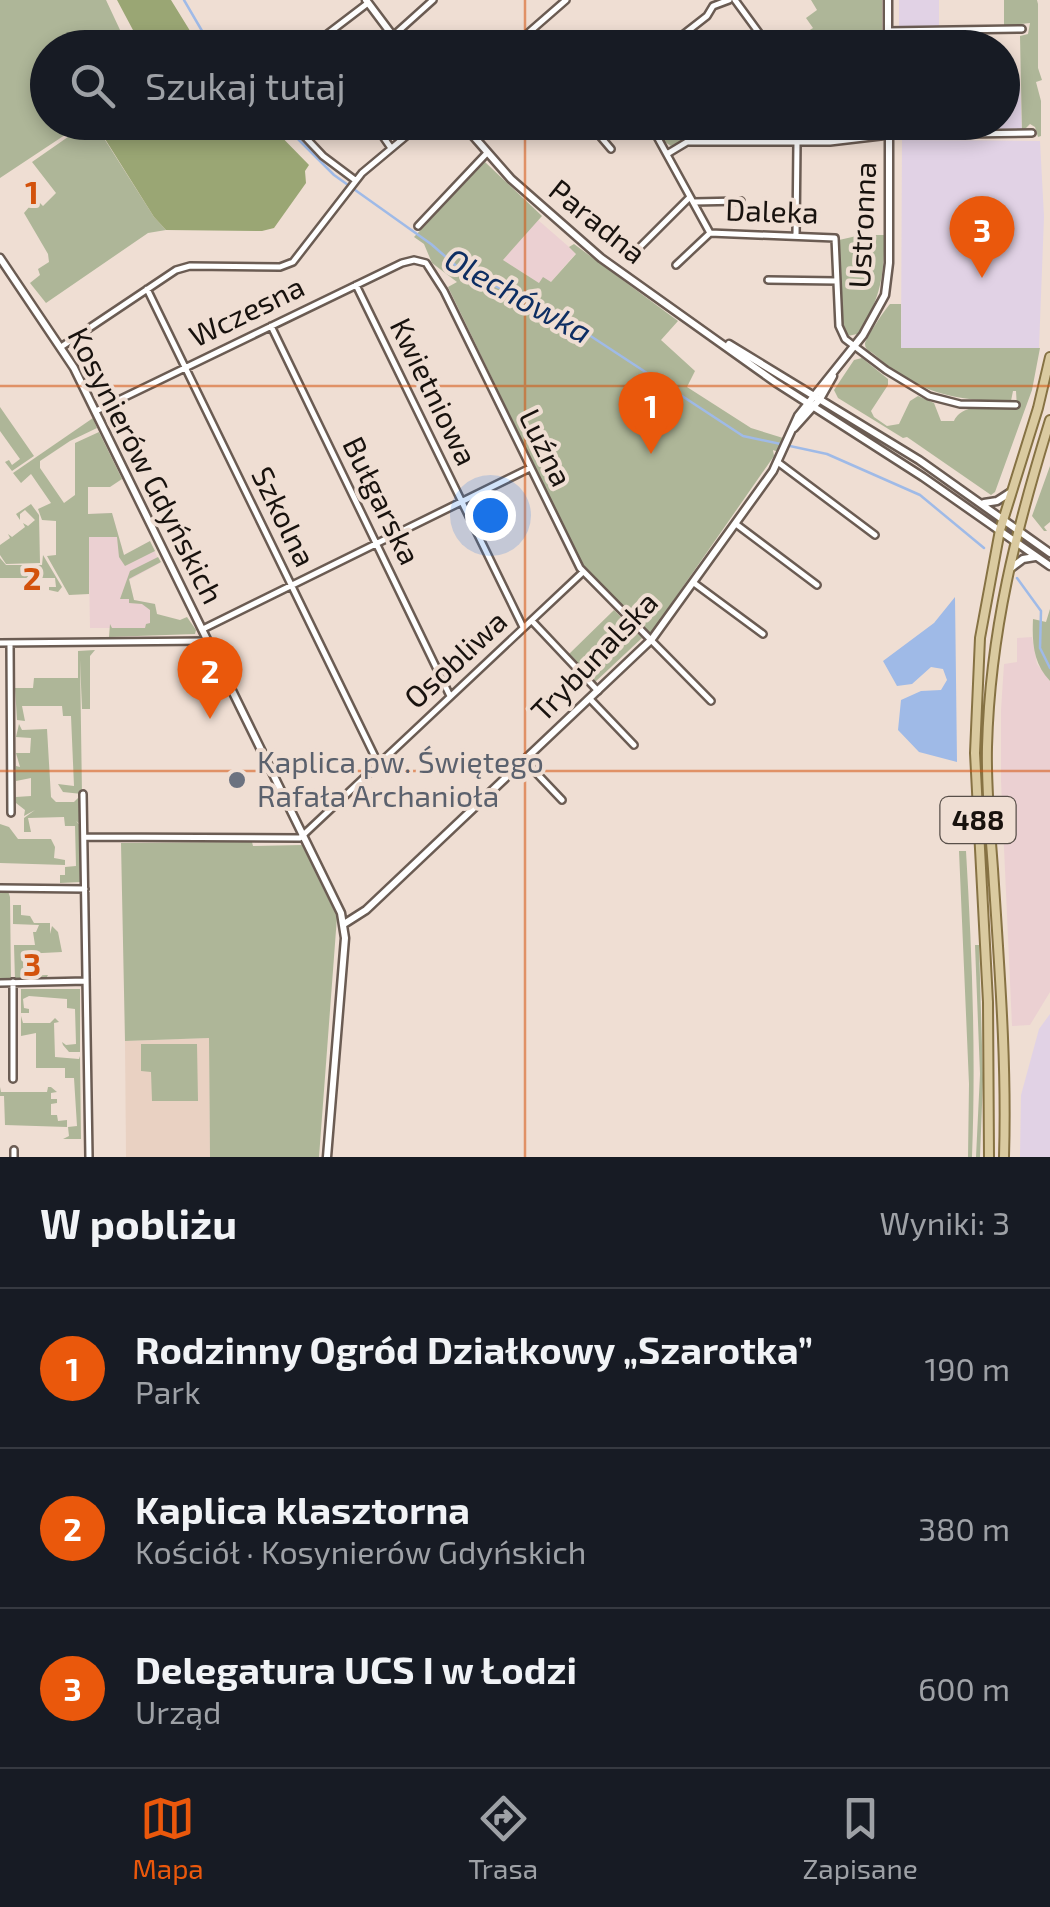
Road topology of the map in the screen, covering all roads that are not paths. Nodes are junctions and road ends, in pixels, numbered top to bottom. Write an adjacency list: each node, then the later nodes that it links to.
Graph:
1 (433, 0): 10 (street)
2 (566, 0): 11 (street)
3 (732, 0): 6 (street); 13 (street)
4 (888, 0): 14 (street)
5 (367, 2): 8 (street); 9 (street)
6 (711, 3): 12 (street)
7 (1022, 29): 14 (street)
8 (333, 30)
9 (389, 30)
10 (400, 30)
11 (533, 30)
12 (689, 30)
13 (756, 30)
14 (888, 30)
15 (1020, 133): 16 (street)
16 (1032, 133)
17 (308, 140): 30 (street)
18 (385, 140): 26 (street)
19 (401, 140): 26 (street)
20 (475, 140): 28 (street, Paradna)
21 (603, 140): 27 (street)
22 (659, 140): 29 (street)
23 (858, 140): 25 (street)
24 (889, 140): 47 (street, Ustronna)
25 (797, 142): 29 (street); 35 (street)
26 (391, 148): 30 (street)
27 (611, 149)
28 (486, 154): 33 (street); 45 (street, Paradna)
29 (667, 154): 31 (street)
30 (354, 182): 43 (street)
31 (692, 200): 32 (street); 34 (street); 36 (street)
32 (741, 201)
33 (418, 226)
34 (710, 231): 35 (street, Daleka); 39 (street)
35 (796, 236): 41 (street, Daleka)
36 (638, 250)
37 (0, 258): 46 (street, Kosynierów Gdyńskich)
38 (420, 261): 42 (street, Wczesna); 56 (street, Luźna)
39 (676, 265)
40 (768, 280): 41 (street)
41 (838, 281): 47 (street)
42 (356, 285): 44 (street, Wczesna); 58 (street, Kwietniowa)
43 (147, 289): 46 (street); 49 (street, Szkolna)
44 (270, 326): 49 (street, Wczesna); 66 (street, Bułgarska)
45 (719, 339): 50 (street, Paradna); 51 (street, Paradna)
46 (61, 346): 53 (street, Kosynierów Gdyńskich)
47 (854, 347): 50 (street, Ustronna); 52 (street)
48 (1050, 357): 57 (main road, 488)
49 (185, 367): 53 (street, Wczesna); 73 (street, Szkolna)
50 (817, 396): 51 (street, Trybunalska); 59 (street, Paradna)
51 (811, 404): 55 (street, Trybunalska); 63 (street, Paradna)
52 (1016, 405)
53 (96, 411): 77 (street, Kosynierów Gdyńskich)
54 (1050, 420): 62 (main road, 488)
55 (779, 463): 61 (street, Trybunalska); 64 (street)
56 (530, 468): 58 (street); 70 (street, Luźna)
57 (1011, 492): 59 (street); 60 (main road, 488)
58 (462, 502): 66 (street); 76 (street, Kwietniowa)
59 (982, 503): 60 (street, Paradna)
60 (1003, 519): 62 (street, Paradna); 63 (main road, 488)
61 (736, 524): 72 (street, Trybunalska); 74 (street)
62 (1017, 529): 65 (main road, 488); 67 (street, Paradna)
63 (1000, 530): 65 (street, Paradna); 104 (main road, 488)
64 (874, 535)
65 (1014, 540): 68 (street, Paradna); 71 (main road, 488)
66 (376, 544): 73 (street); 84 (street, Bułgarska)
67 (1050, 554)
68 (1038, 558): 69 (street, Paradna); 71 (street)
69 (1050, 566)
70 (582, 572): 75 (street, Osobliwa); 79 (street, Luźna)
71 (1006, 572): 105 (main road, 488)
72 (694, 583): 78 (street); 79 (street, Trybunalska)
73 (292, 585): 77 (street); 89 (street, Szkolna)
74 (817, 585)
75 (531, 620): 76 (street, Osobliwa); 83 (street)
76 (523, 627): 84 (street, Osobliwa)
77 (203, 628): 80 (street, Kosynierów Gdyńskich)
78 (763, 634)
79 (652, 639): 83 (street, Trybunalska); 86 (street, Luźna)
80 (209, 640): 82 (street); 93 (street, Kosynierów Gdyńskich)
81 (0, 644): 82 (street)
82 (10, 644): 92 (street)
83 (598, 691): 85 (street, Trybunalska)
84 (450, 696): 89 (street, Osobliwa)
85 (590, 699): 87 (street); 88 (street, Trybunalska)
86 (710, 701)
87 (634, 744)
88 (525, 761): 91 (street); 97 (street, Trybunalska)
89 (379, 765): 93 (street, Osobliwa)
90 (83, 794): 94 (street)
91 (562, 800)
92 (11, 814)
93 (304, 835): 94 (street); 97 (street, Kosynierów Gdyńskich)
94 (84, 837): 96 (street)
95 (0, 888): 96 (street)
96 (85, 889): 98 (street)
97 (344, 924): 103 (street, Kosynierów Gdyńskich)
98 (86, 981): 100 (street); 102 (street)
99 (0, 982): 100 (street)
100 (12, 982): 101 (street)
101 (13, 1078)
102 (89, 1157)
103 (328, 1157)
104 (989, 1157)
105 (1004, 1157)

